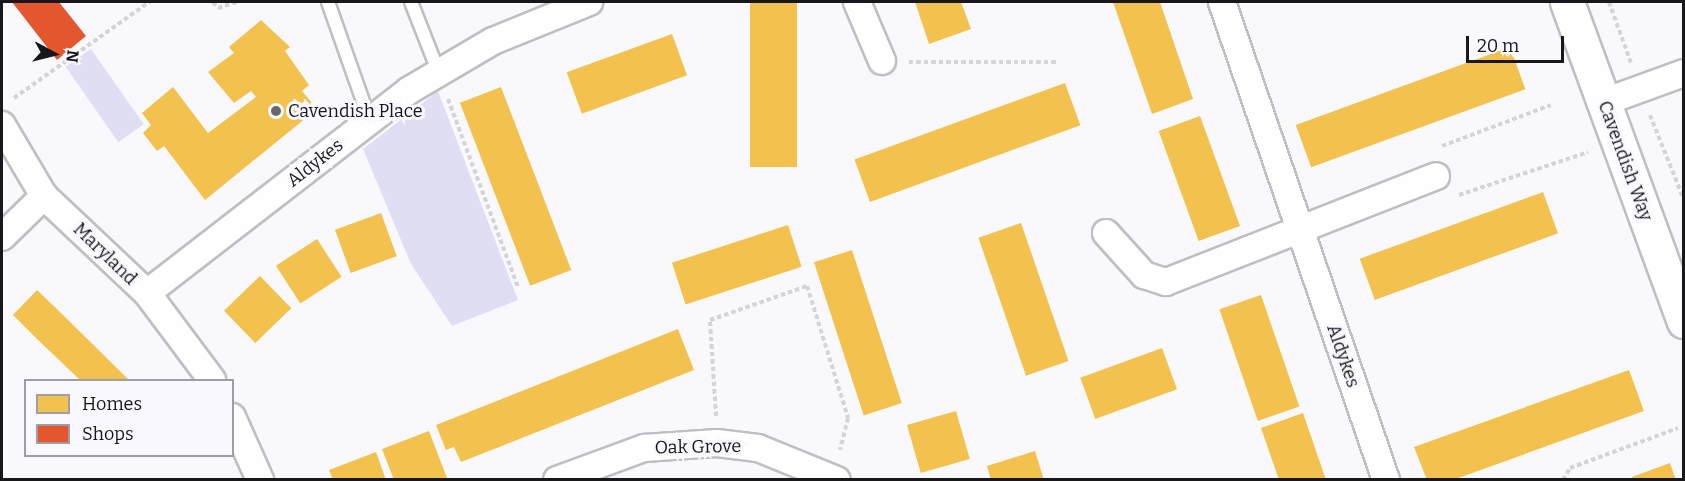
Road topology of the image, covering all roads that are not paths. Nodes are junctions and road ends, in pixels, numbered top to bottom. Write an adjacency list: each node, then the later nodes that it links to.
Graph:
1 (328, 2): 11 (lane)
2 (411, 2): 8 (lane)
3 (589, 2): 8 (street, Aldykes)
4 (857, 2): 7 (street)
5 (1222, 2): 15 (street, Aldykes)
6 (1567, 2): 10 (main road, Cavendish Way)
7 (882, 62)
8 (438, 73): 11 (street, Aldykes)
9 (1683, 73): 10 (street)
10 (1604, 102): 19 (main road, Cavendish Way)
11 (370, 121): 18 (street, Aldykes)
12 (2, 125): 14 (street, Maryland)
13 (1436, 176): 15 (street)
14 (44, 196): 17 (street); 18 (street, Maryland)
15 (1299, 232): 16 (street); 25 (street, Aldykes)
16 (1107, 233)
17 (2, 237)
18 (147, 293): 20 (street, Maryland)
19 (1683, 321)
20 (211, 379)
21 (234, 422): 23 (street)
22 (835, 478): 24 (street, Oak Grove)
23 (260, 480)
24 (557, 480)
25 (1386, 480)

